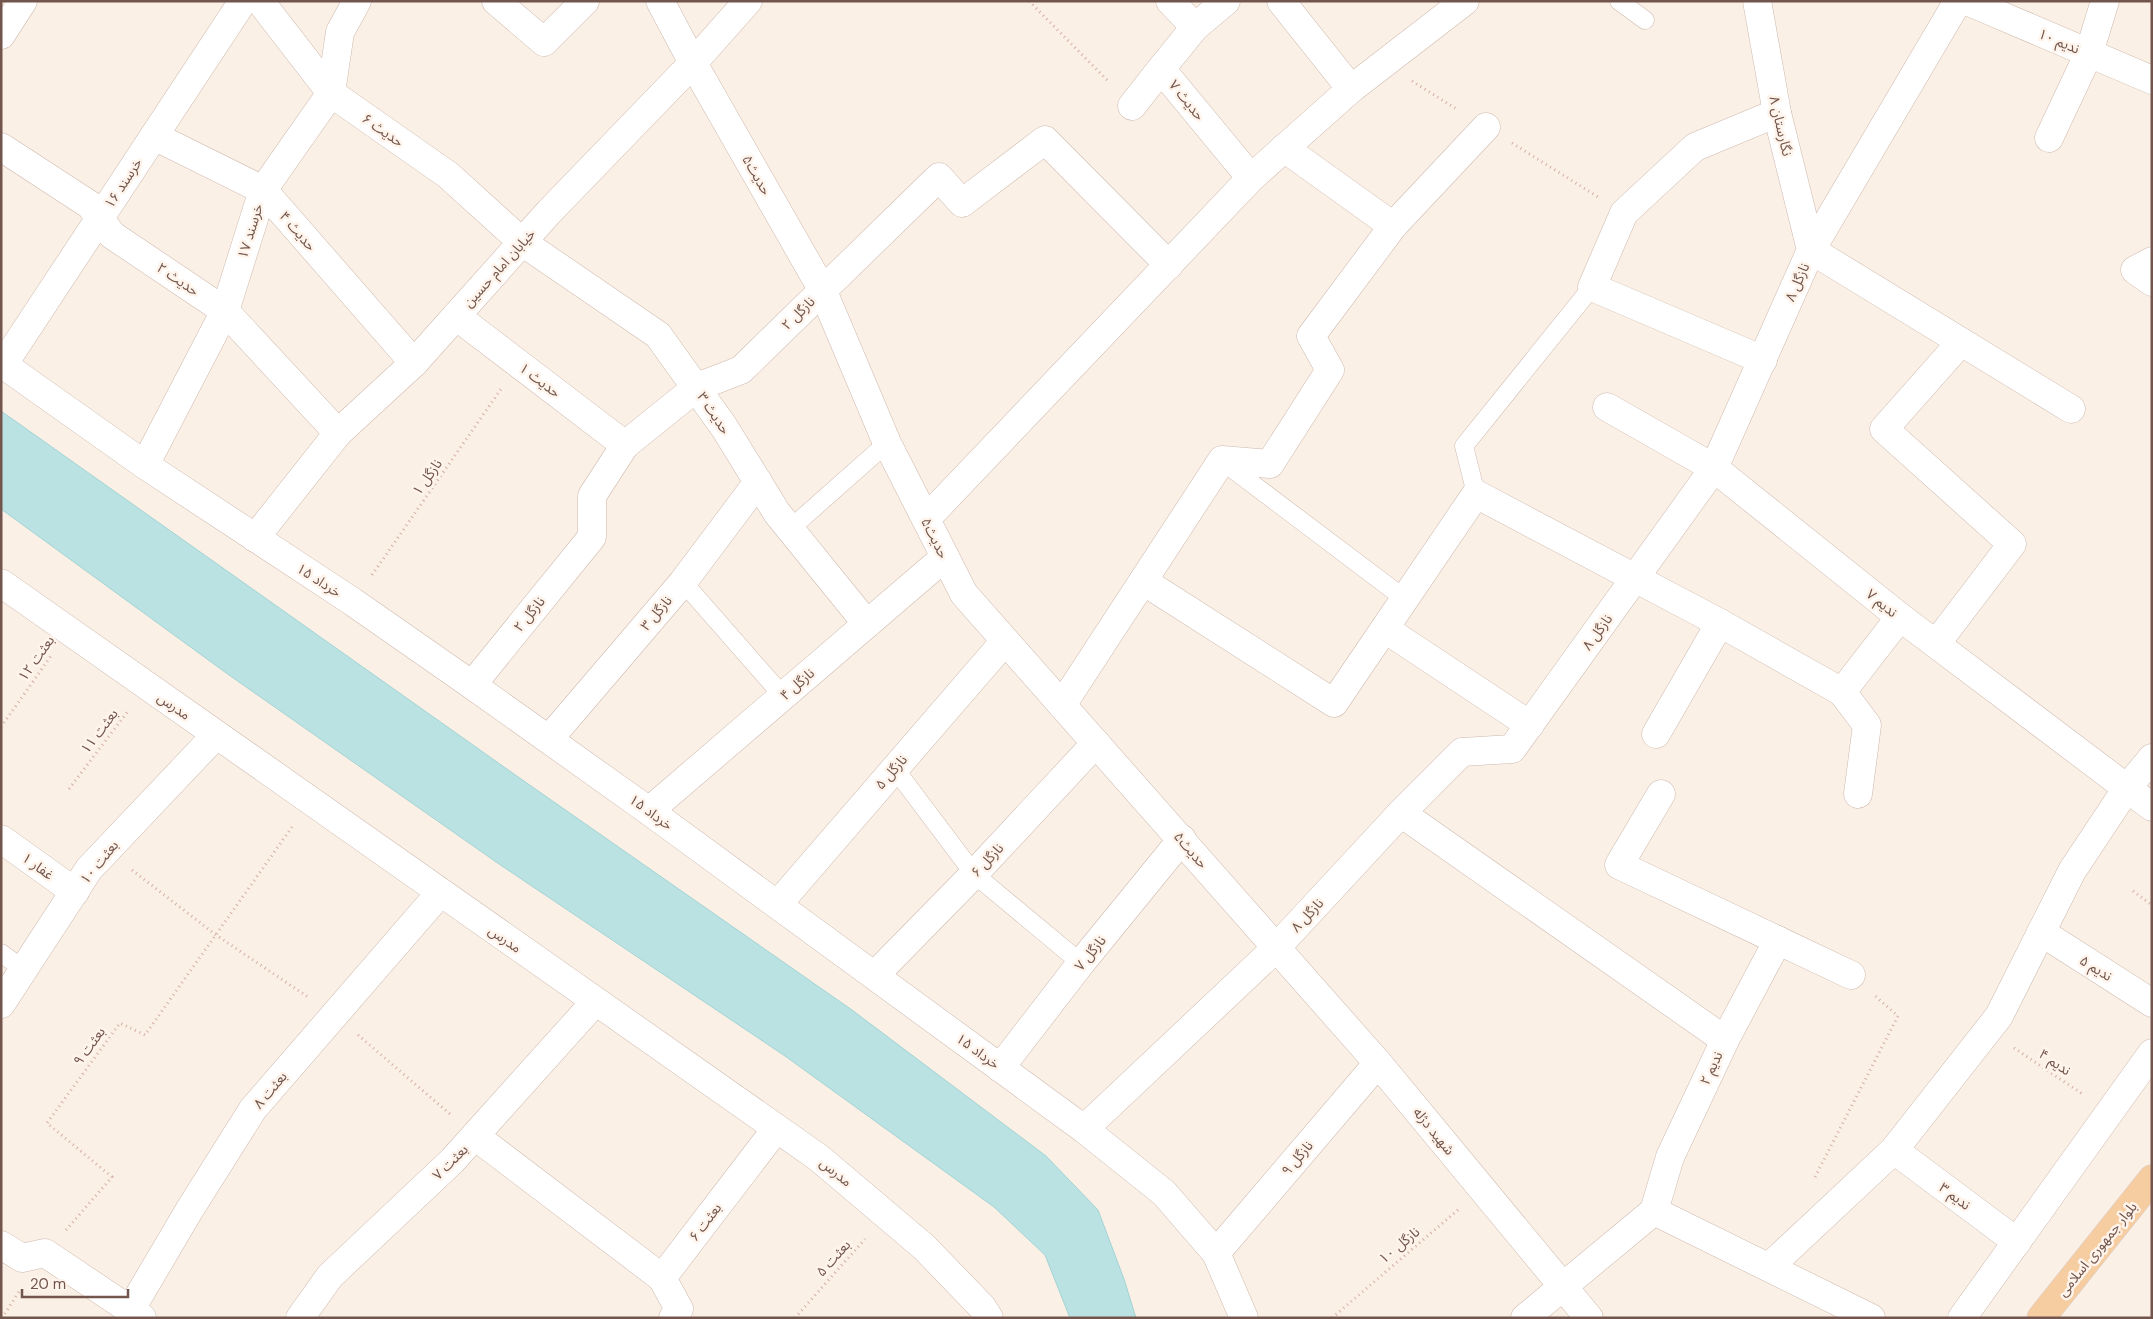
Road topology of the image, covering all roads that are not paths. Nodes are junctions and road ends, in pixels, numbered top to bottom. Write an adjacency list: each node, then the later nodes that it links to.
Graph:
1 (22, 1): 20 (street)
2 (243, 1): 30 (street, خرسند ۱۶)
3 (260, 1): 26 (street, حدیث ۶)
4 (357, 1): 26 (street, خرسند ۱۷)
5 (496, 1): 6 (street)
6 (585, 1)
7 (660, 1): 22 (street, حدیث۵)
8 (748, 1): 22 (street, خیابان امام حسین)
9 (1170, 1): 19 (street)
10 (1226, 1): 19 (street, حدیث ۷)
11 (1281, 1): 25 (street)
12 (1465, 1): 25 (street)
13 (1619, 1): 18 (lane)
14 (1757, 1): 28 (street, نگارستان ۸)
15 (1958, 1): 39 (street, نازگل ۸)
16 (1967, 1): 21 (street, ندیم ۱۰)
17 (2105, 1): 21 (street)
18 (1645, 20)
19 (1195, 27): 23 (street, حدیث ۷)
20 (2, 32)
21 (2089, 53): 24 (street, ندیم ۱۰); 31 (street)
22 (694, 63): 38 (street, خیابان امام حسین); 44 (street, حدیث۵)
23 (1161, 69): 27 (street); 34 (street, حدیث ۷)
24 (2152, 80)
25 (1351, 89): 32 (street)
26 (331, 93): 35 (street, خرسند ۱۷); 38 (street, حدیث ۶)
27 (1132, 106)
28 (1777, 113): 39 (street, نگارستان ۸); 43 (street)
29 (1486, 127): 37 (street)
30 (154, 136): 35 (street, حدیث ۴); 36 (street, خرسند ۱۶)
31 (2049, 138)
32 (1284, 148): 34 (street); 37 (street)
33 (4, 153): 36 (street, حدیث ۲)
34 (1251, 178): 41 (street)
35 (263, 190): 45 (street, خرسند ۱۷); 49 (street, حدیث ۴)
36 (100, 218): 45 (street, حدیث ۲); 50 (street, خرسند ۱۶)
37 (1393, 226): 57 (street)
38 (522, 242): 46 (street, خیابان امام حسین); 51 (street, حدیث ۳)
39 (1811, 250): 47 (street); 48 (street, نازگل ۸)
40 (2152, 262): 42 (street)
41 (1169, 265): 44 (street, نازگل ۲); 62 (street)
42 (2152, 282)
43 (1592, 287): 48 (street); 61 (lane)
44 (822, 289): 51 (street, نازگل ۲); 55 (street, حدیث۵)
45 (225, 311): 54 (street, حدیث ۲); 58 (street, خرسند ۱۷)
46 (456, 316): 49 (street, خیابان امام حسین); 56 (street, حدیث ۱)
47 (1961, 342): 53 (street); 76 (street)
48 (1763, 360): 59 (street, نازگل ۸)
49 (414, 363): 54 (street, خیابان امام حسین)
50 (2, 364): 58 (street, ۱۵ خرداد)
51 (697, 387): 56 (street, نازگل ۲); 60 (street, حدیث ۳)
52 (1607, 407): 59 (street, ندیم ۷)
53 (2072, 409)
54 (338, 433): 64 (street, خیابان امام حسین)
55 (887, 443): 62 (street, حدیث۵); 63 (lane)
56 (625, 445): 77 (street, نازگل ۲)
57 (1222, 460): 67 (street); 70 (lane)
58 (145, 465): 64 (street, ۱۵ خرداد)
59 (1714, 468): 66 (street, نازگل ۸); 71 (street, ندیم ۷)
60 (758, 482): 63 (street, حدیث ۳); 68 (street, نازگل ۳)
61 (1476, 494): 66 (street); 70 (street)
62 (926, 519): 65 (street, حدیث۵)
63 (790, 529): 73 (street, حدیث ۳)
64 (255, 538): 77 (street, ۱۵ خرداد)
65 (945, 556): 73 (street, نازگل ۴); 75 (street, حدیث۵)
66 (1636, 578): 72 (street); 81 (street, نازگل ۸)
67 (1143, 580): 74 (street); 80 (street)
68 (683, 582): 79 (lane); 84 (street, نازگل ۳)
69 (1, 583): 83 (street, مدرس)
70 (1405, 600): 74 (street)
71 (1900, 617): 76 (street, ندیم ۷); 78 (street)
72 (1720, 623): 78 (street); 82 (street)
73 (866, 624): 79 (street, نازگل ۴)
74 (1385, 629): 81 (street)
75 (1005, 641): 80 (street, حدیث۵); 87 (street, نازگل ۵)
76 (1936, 644): 88 (street, ندیم ۷)
77 (472, 685): 84 (street, ۱۵ خرداد)
78 (1842, 692): 90 (street)
79 (783, 696): 92 (street, نازگل ۴)
80 (1062, 705): 85 (street, حدیث۵)
81 (1530, 725): 93 (street, نازگل ۸)
82 (1656, 734)
83 (216, 735): 97 (street, بعثت ۱۰); 98 (street, مدرس)
84 (548, 739): 92 (street, ۱۵ خرداد)
85 (1096, 743): 95 (street, حدیث۵); 96 (street, نازگل ۶)
86 (2152, 758): 88 (street)
87 (894, 769): 96 (lane); 99 (street, نازگل ۵)
88 (2127, 788): 91 (street, ندیم ۷); 100 (street)
89 (1661, 794): 101 (street)
90 (1858, 794)
91 (2152, 807)
92 (650, 811): 99 (street, ۱۵ خرداد)
93 (1401, 813): 102 (street, نازگل ۸); 111 (street, ندیم ۲)
94 (1, 839): 97 (street, غفار ۱)
95 (1182, 840): 102 (street, حدیث۵); 104 (street, نازگل ۷)
96 (974, 874): 104 (lane); 107 (street, نازگل ۶)
97 (75, 892): 105 (street, بعثت ۱۰)
98 (440, 893): 108 (street, مدرس); 127 (street, بعثت ۸)
99 (778, 904): 107 (street, ۱۵ خرداد)
100 (2041, 932): 109 (street, ندیم ۵); 118 (street)
101 (1778, 940): 106 (street); 111 (street)
102 (1276, 948): 113 (street, شهید دژله); 116 (street, نازگل ۸)
103 (1, 953): 105 (lane)
104 (1081, 963): 114 (street, نازگل ۷)
105 (24, 970): 110 (street, بعثت ۱۰)
106 (1851, 975)
107 (875, 976): 114 (street, ۱۵ خرداد)
108 (595, 1002): 115 (street, مدرس); 117 (street, بعثت ۷)
109 (2152, 1003)
110 (1, 1004)
111 (1725, 1040): 120 (street, ندیم ۲)
112 (2152, 1053): 121 (street)
113 (1378, 1063): 123 (street, نازگل ۹); 126 (street, شهید دژله)
114 (1000, 1068): 116 (street, ۱۵ خرداد)
115 (776, 1129): 125 (street, بعثت ۶); 128 (street, مدرس)
116 (1084, 1129): 123 (street, ۱۵ خرداد)
117 (475, 1136): 125 (street); 129 (street, بعثت ۷)
118 (1894, 1150): 121 (street, ندیم ۳); 124 (street)
119 (2152, 1179): 136 (main road, بلوار جمهوری اسلامی)
120 (1654, 1211): 124 (street); 126 (street)
121 (2017, 1242): 135 (street)
122 (1, 1245): 127 (street)
123 (1216, 1253): 131 (street, ۱۵ خرداد)
124 (1769, 1267): 134 (street)
125 (662, 1278): 130 (street)
126 (1563, 1288): 132 (street); 133 (street, شهید دژله)
127 (137, 1314)
128 (981, 1314)
129 (300, 1318)
130 (673, 1318)
131 (1244, 1318)
132 (1525, 1318)
133 (1588, 1318)
134 (1872, 1318)
135 (1962, 1318)
136 (2041, 1318)

